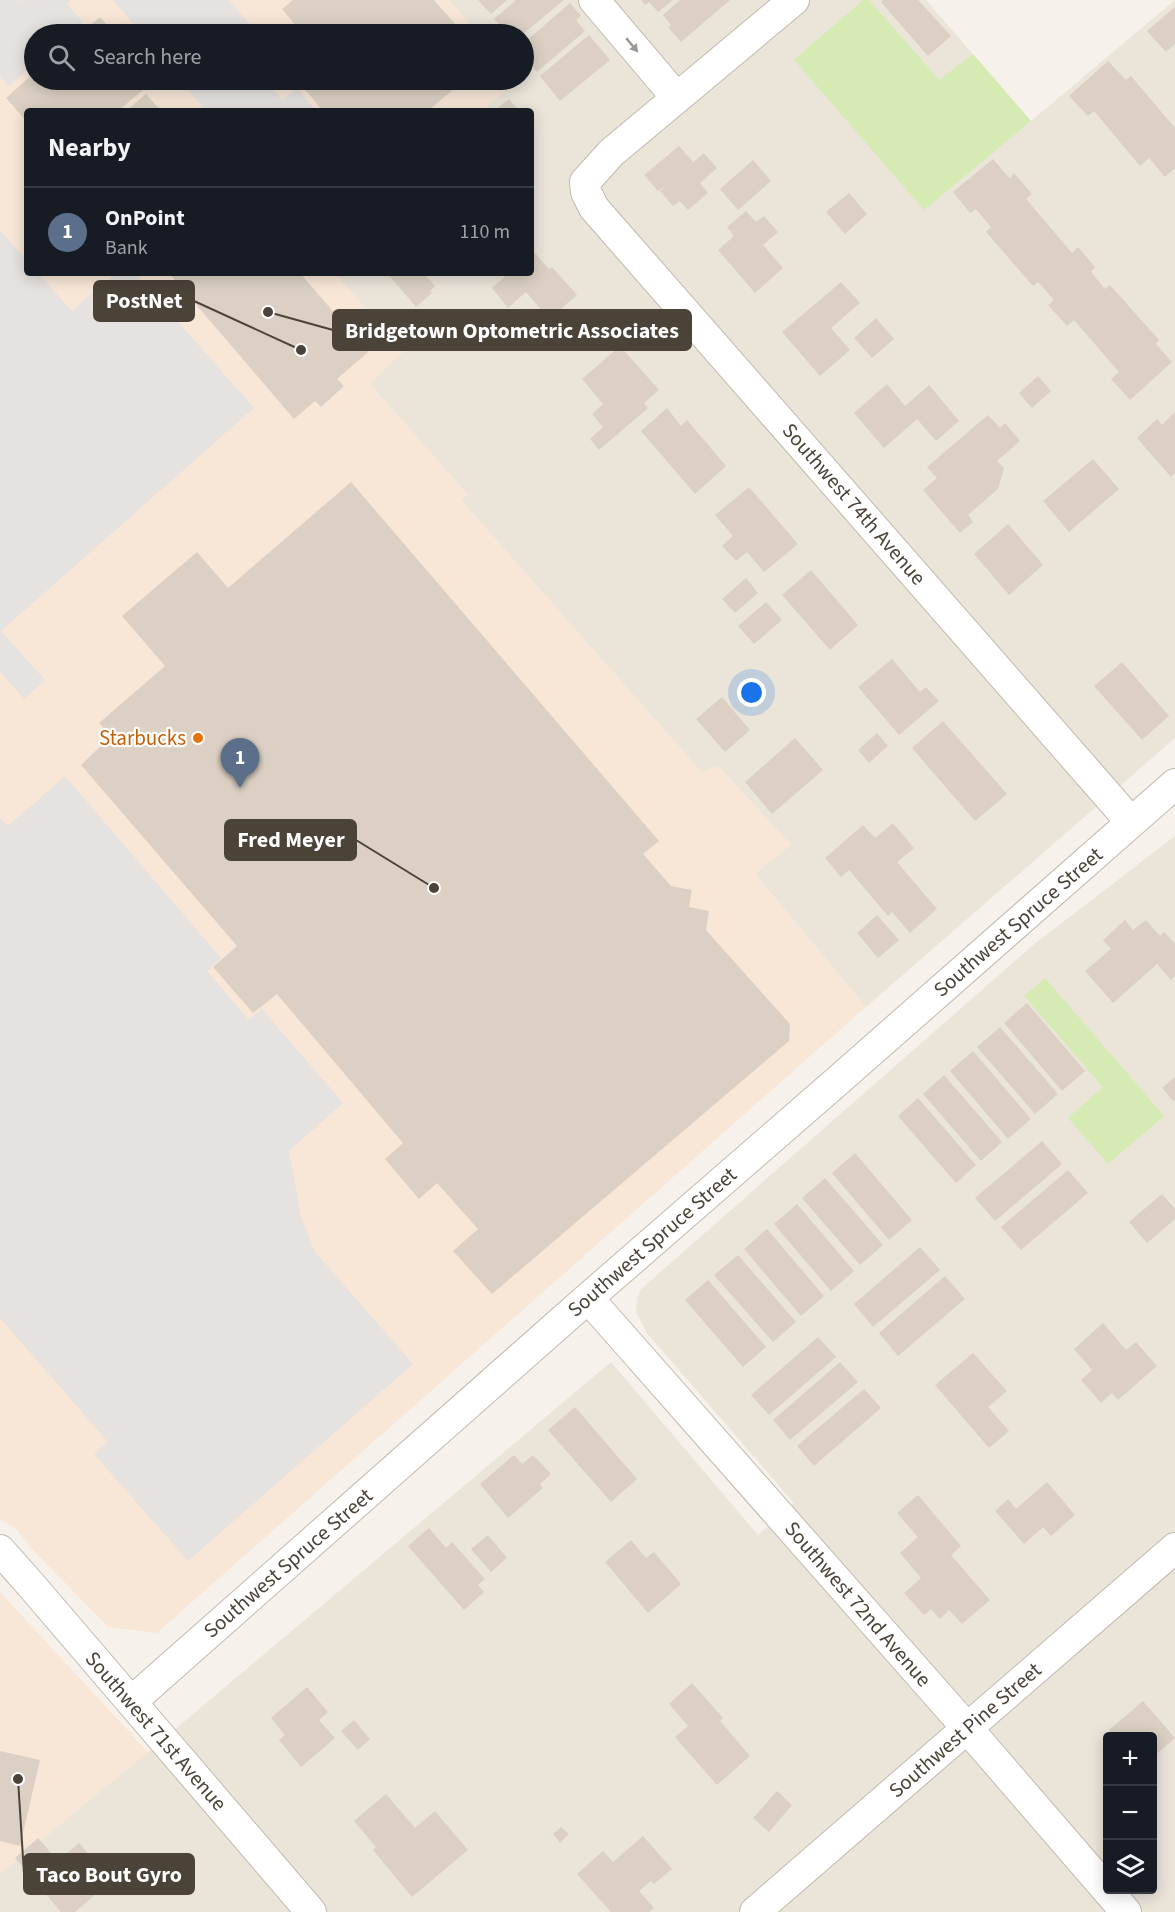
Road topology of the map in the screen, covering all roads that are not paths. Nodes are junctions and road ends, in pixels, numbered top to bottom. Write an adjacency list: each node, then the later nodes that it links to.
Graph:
1 (594, 0): 3 (street, one-way to 3)
2 (794, 0): 3 (street)
3 (677, 98): 5 (street, Southwest 74th Avenue)
4 (1175, 784): 5 (street, Southwest Spruce Street)
5 (1131, 822): 6 (street, Southwest Spruce Street)
6 (588, 1298): 9 (street, Southwest Spruce Street); 10 (street, Southwest 72nd Avenue)
7 (1175, 1548): 10 (street, Southwest Pine Street)
8 (0, 1551): 9 (street, Southwest 71st Avenue)
9 (131, 1701): 11 (street, Southwest 71st Avenue)
10 (967, 1728): 12 (street, Southwest Pine Street); 13 (street, Southwest 72nd Avenue)
11 (311, 1912)
12 (755, 1912)
13 (1126, 1912)

